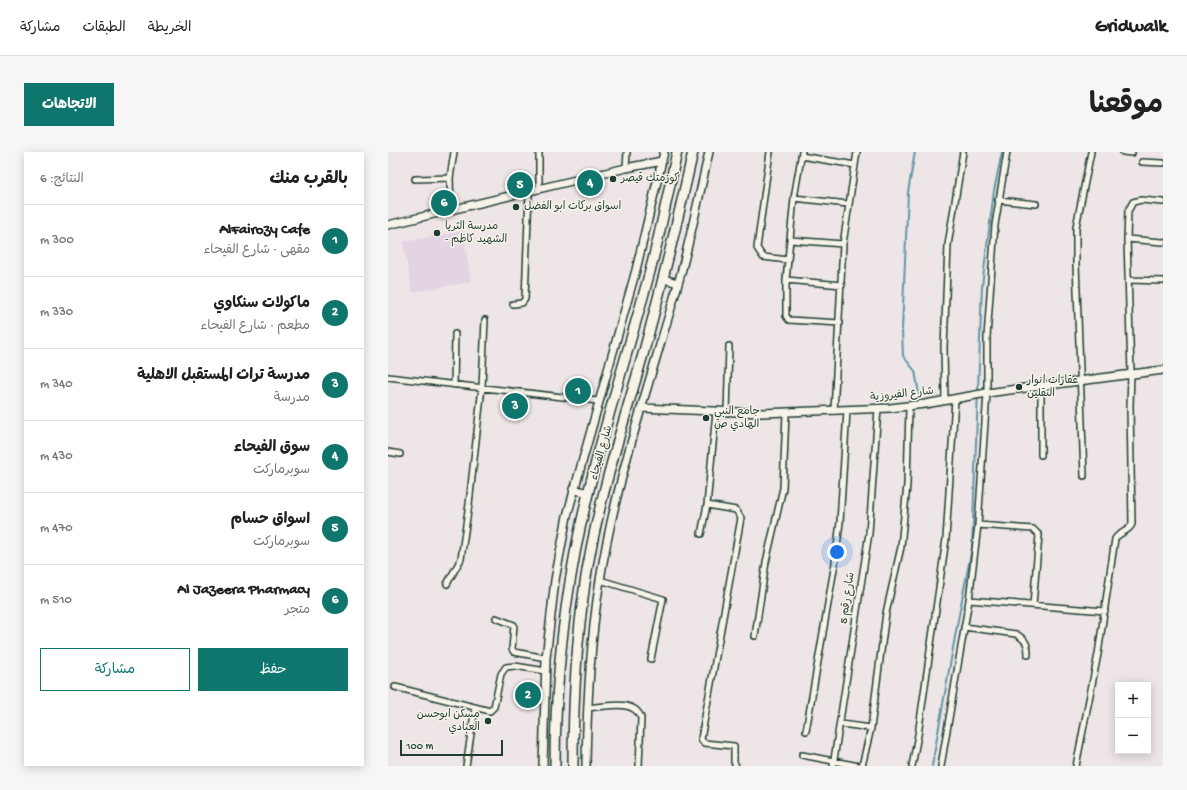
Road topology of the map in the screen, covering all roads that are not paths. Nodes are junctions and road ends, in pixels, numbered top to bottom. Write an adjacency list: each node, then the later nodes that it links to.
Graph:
1 (454, 152): 21 (street)
2 (539, 152): 23 (street)
3 (627, 152): 20 (street)
4 (664, 152): 16 (street)
5 (677, 152): 38 (highway, شارع الفيحاء)
6 (694, 152): 39 (highway, شارع الفيحاء)
7 (709, 152): 43 (street)
8 (770, 152): 36 (street)
9 (857, 152): 19 (street)
10 (963, 152): 62 (street)
11 (1007, 152): 26 (street)
12 (1091, 152): 53 (street)
13 (1123, 152): 14 (street)
14 (1132, 153)
15 (802, 154): 19 (street); 25 (street)
16 (662, 161): 20 (street); 37 (street)
17 (1142, 162): 18 (street)
18 (1163, 164)
19 (855, 165): 28 (street)
20 (626, 168): 23 (street)
21 (450, 178): 22 (street); 30 (street)
22 (415, 179)
23 (538, 189): 24 (street)
24 (529, 192): 30 (street); 45 (street)
25 (794, 198): 28 (street); 33 (street)
26 (998, 200): 29 (street); 58 (street)
27 (1163, 202): 32 (street)
28 (848, 204): 35 (street)
29 (1036, 204)
30 (451, 210): 31 (street)
31 (388, 226)
32 (1127, 239): 34 (street); 41 (street)
33 (790, 240): 35 (street); 36 (street)
34 (1163, 242)
35 (843, 244): 44 (street)
36 (788, 260): 40 (street)
37 (636, 270): 38 (street); 61 (street)
38 (650, 274): 57 (highway, شارع الفيحاء)
39 (664, 279): 43 (street); 59 (highway, شارع الفيحاء)
40 (786, 280): 44 (street); 47 (street)
41 (1129, 280): 42 (street); 51 (street)
42 (1163, 281)
43 (678, 283): 64 (street)
44 (842, 285): 47 (street)
45 (513, 304)
46 (485, 320): 56 (street)
47 (840, 323): 66 (street)
48 (455, 334): 54 (street)
49 (729, 346): 68 (street)
50 (1163, 370): 51 (street, شارع الفيروزية)
51 (1131, 374): 53 (street, شارع الفيروزية); 86 (street)
52 (388, 377): 54 (street)
53 (1081, 380): 55 (street, شارع الفيروزية); 74 (street)
54 (454, 385): 56 (street)
55 (1041, 386): 58 (street, شارع الفيروزية); 73 (street)
56 (482, 387): 61 (street); 83 (street)
57 (616, 392): 59 (highway); 76 (highway, شارع الفيحاء)
58 (982, 395): 60 (street, شارع الفيروزية); 80 (street)
59 (631, 396): 77 (highway, شارع الفيحاء)
60 (955, 399): 62 (street, شارع الفيروزية); 111 (street)
61 (598, 401): 75 (street)
62 (945, 401): 63 (street, شارع الفيروزية)
63 (909, 407): 65 (street, شارع الفيروزية); 98 (street)
64 (641, 408): 69 (street, شارع الفيروزية); 78 (street)
65 (878, 408): 67 (street, شارع الفيروزية); 97 (street, شارع رقم 5)
66 (834, 411): 67 (street, شارع الفيروزية); 70 (street, شارع الفيروزية)
67 (847, 411): 99 (street)
68 (727, 412): 69 (street, شارع الفيروزية); 70 (street, شارع الفيروزية)
69 (716, 413): 79 (street)
70 (786, 413): 89 (street)
71 (388, 452): 72 (street)
72 (400, 454)
73 (1041, 455)
74 (1084, 476)
75 (573, 489): 76 (street); 91 (street)
76 (588, 493): 104 (highway, شارع الفيحاء)
77 (603, 495): 78 (street); 105 (highway, شارع الفيحاء)
78 (616, 499): 82 (street)
79 (707, 505): 81 (street); 108 (street)
80 (978, 525): 84 (street); 85 (street)
81 (701, 534)
82 (600, 580): 92 (street); 96 (street)
83 (447, 584)
84 (969, 600): 85 (street); 88 (street)
85 (1033, 605): 86 (street)
86 (1104, 611): 113 (street)
87 (496, 618): 91 (street)
88 (964, 627): 90 (street); 112 (street)
89 (755, 636)
90 (1028, 655)
91 (546, 658): 93 (street)
92 (651, 659)
93 (546, 671): 95 (street); 103 (street)
94 (395, 688): 95 (street)
95 (475, 708): 102 (street)
96 (587, 708): 106 (street); 107 (street)
97 (841, 724): 98 (street); 101 (street, شارع رقم 5)
98 (871, 728): 110 (street)
99 (806, 731)
100 (802, 755): 101 (street)
101 (834, 764): 109 (street)
102 (466, 766)
103 (542, 766)
104 (555, 766)
105 (573, 766)
106 (586, 766)
107 (639, 766)
108 (736, 766)
109 (859, 766)
110 (862, 766)
111 (912, 766)
112 (941, 766)
113 (1076, 766)

